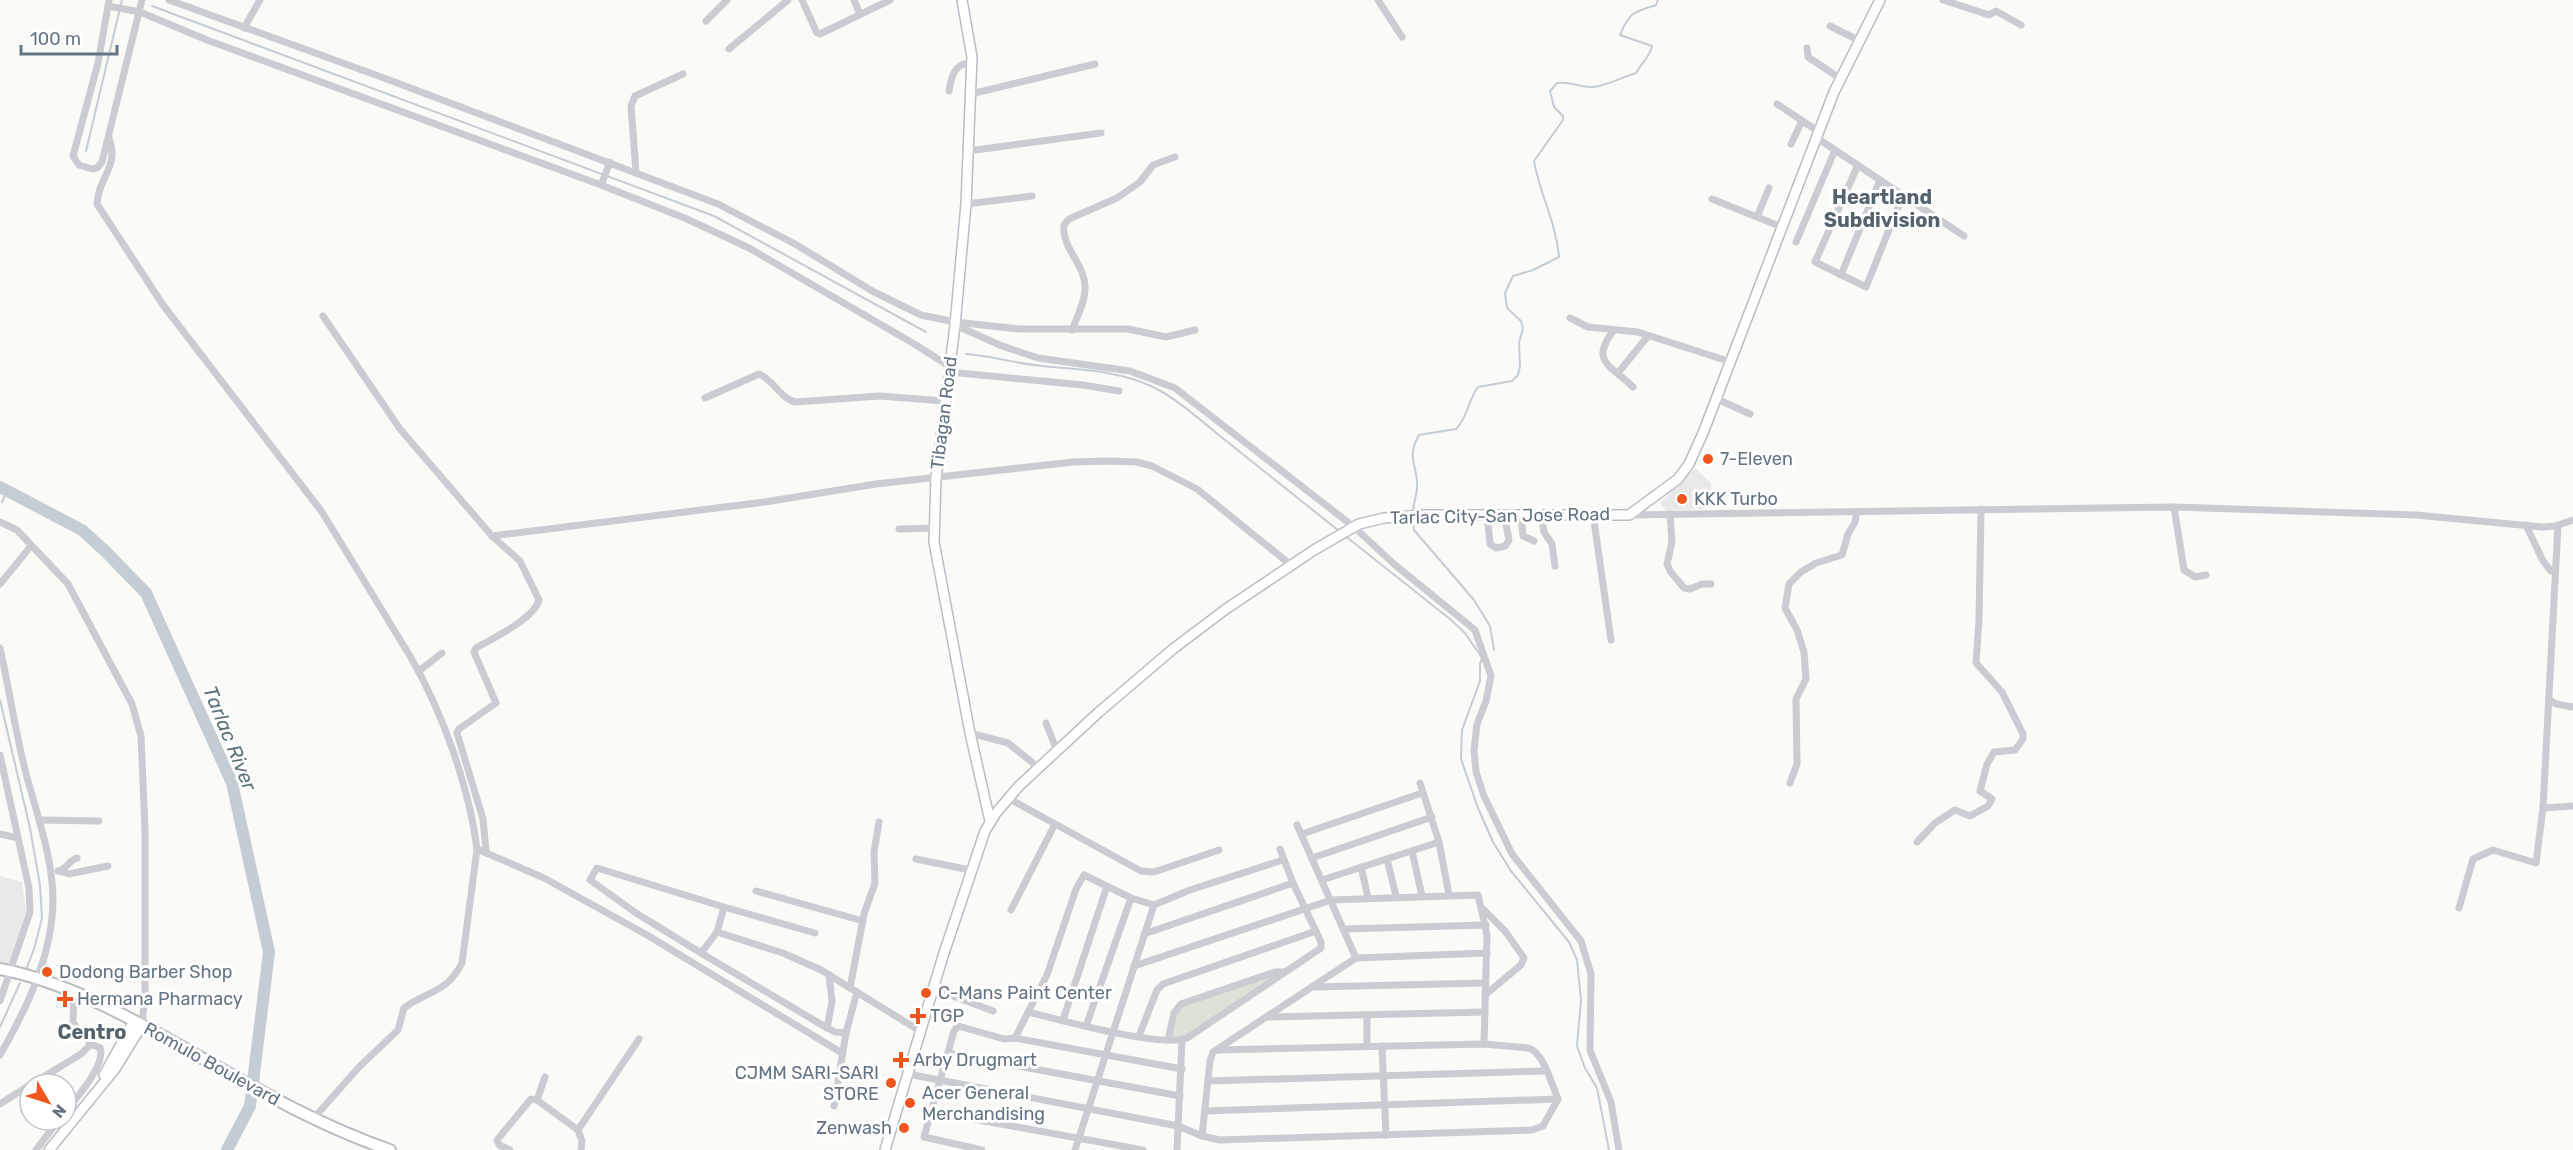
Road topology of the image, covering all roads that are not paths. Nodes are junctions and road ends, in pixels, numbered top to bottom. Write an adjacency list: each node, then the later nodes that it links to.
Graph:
1 (142, 0): 14 (street)
2 (169, 0): 19 (street)
3 (260, 0): 19 (street)
4 (727, 0): 16 (street)
5 (788, 0): 23 (street)
6 (802, 0): 15 (street)
7 (854, 0): 15 (street)
8 (890, 0): 15 (street)
9 (962, 0): 24 (main road, Tibagan Road)
10 (1378, 0): 20 (street)
11 (1880, 0): 21 (main road, Tarlac City-San Jose Road)
12 (1943, 0): 17 (street)
13 (110, 4): 14 (street); 34 (street)
14 (137, 11): 34 (street); 43 (street)
15 (860, 14)
16 (706, 21)
17 (2021, 25)
18 (1830, 26): 21 (street)
19 (244, 28): 39 (street)
20 (1402, 37)
21 (1860, 41): 27 (main road, Tarlac City-San Jose Road)
22 (1807, 48): 27 (street)
23 (729, 49)
24 (971, 64): 28 (street); 29 (main road, Tibagan Road)
25 (1095, 64): 29 (street)
26 (683, 74): 41 (street)
27 (1841, 78): 33 (main road, Tarlac City-San Jose Road)
28 (949, 91)
29 (971, 94): 36 (main road, Tibagan Road)
30 (1777, 104): 31 (street)
31 (1802, 121): 33 (street); 35 (street)
32 (1101, 133): 36 (street)
33 (1818, 135): 37 (street); 50 (main road, Tarlac City-San Jose Road)
34 (109, 138): 100 (street)
35 (1791, 144)
36 (968, 150): 48 (main road, Tibagan Road)
37 (1834, 150): 40 (street); 52 (street)
38 (1175, 158): 57 (street)
39 (609, 164): 41 (street); 43 (street)
40 (1858, 165): 42 (street); 53 (street)
41 (636, 172): 56 (street)
42 (1880, 180): 45 (street); 53 (street)
43 (602, 183): 62 (street)
44 (1769, 188): 49 (street)
45 (1903, 195): 51 (street); 53 (street)
46 (1032, 196): 48 (street)
47 (1712, 199): 49 (street)
48 (966, 204): 56 (main road, Tibagan Road)
49 (1757, 217): 50 (street)
50 (1782, 228): 61 (main road, Tarlac City-San Jose Road)
51 (1964, 236)
52 (1796, 242)
53 (1841, 275)
54 (323, 316): 88 (street)
55 (1570, 318): 59 (street)
56 (955, 323): 57 (street); 62 (main road, Tibagan Road); 86 (street)
57 (1072, 330): 58 (street)
58 (1195, 330)
59 (1614, 330): 60 (street); 63 (street)
60 (1648, 336): 61 (street); 63 (street)
61 (1731, 362): 67 (main road, Tarlac City-San Jose Road)
62 (949, 369): 65 (street); 68 (main road, Tibagan Road)
63 (1618, 373): 64 (street)
64 (1633, 387)
65 (1119, 391)
66 (705, 398): 68 (street)
67 (1716, 399): 69 (street); 80 (main road, Tarlac City-San Jose Road)
68 (945, 401): 70 (main road, Tibagan Road)
69 (1750, 414)
70 (936, 478): 85 (main road, Tibagan Road); 88 (street); 91 (street)
71 (2174, 507): 72 (street); 83 (street); 94 (street)
72 (1981, 509): 73 (street); 125 (street)
73 (1857, 512): 78 (street); 109 (street)
74 (1487, 514): 75 (main road, Tarlac City-San Jose Road); 75 (street); 86 (main road, Tarlac City-San Jose Road)
75 (1504, 514): 76 (main road, Tarlac City-San Jose Road)
76 (1521, 514): 79 (main road, Tarlac City-San Jose Road); 89 (street)
77 (1593, 514): 79 (main road, Tarlac City-San Jose Road); 80 (main road, Tarlac City-San Jose Road); 97 (street)
78 (1670, 514): 80 (street); 96 (street)
79 (1541, 515): 92 (street)
80 (1629, 515)
81 (2573, 520): 84 (street)
82 (0, 522): 90 (street)
83 (2526, 525): 84 (street); 93 (street)
84 (2559, 525): 101 (street)
85 (934, 528): 87 (street); 104 (main road, Tibagan Road)
86 (1351, 528): 91 (main road, Tarlac City-San Jose Road); 242 (street)
87 (899, 529)
88 (492, 536): 129 (street)
89 (1534, 541)
90 (31, 546): 95 (street); 185 (street)
91 (1291, 565): 105 (main road, Tarlac City-San Jose Road)
92 (1555, 566)
93 (2551, 571)
94 (2206, 575)
95 (0, 584)
96 (1711, 584)
97 (1611, 640)
98 (0, 648): 115 (street)
99 (442, 653): 100 (street)
100 (419, 671): 126 (street)
101 (2550, 700): 102 (street); 113 (street)
102 (2573, 707)
103 (1046, 723): 105 (street)
104 (970, 732): 107 (street); 118 (main road, Tibagan Road)
105 (1056, 751): 107 (main road, Tarlac City-San Jose Road)
106 (0, 755): 123 (street)
107 (1038, 767): 111 (main road, Tarlac City-San Jose Road)
108 (1420, 783): 110 (street)
109 (1790, 783)
110 (1422, 793): 114 (street); 122 (street)
111 (1008, 798): 118 (main road, Tarlac City-San Jose Road); 119 (street)
112 (2573, 806): 113 (street)
113 (2543, 808): 154 (street)
114 (1432, 817): 124 (street); 132 (street)
115 (40, 820): 116 (street); 140 (street)
116 (99, 821)
117 (879, 822): 157 (street)
118 (990, 822): 138 (main road, Tarlac City-San Jose Road)
119 (1055, 824): 128 (street); 156 (street)
120 (1297, 825): 122 (street)
121 (0, 834): 123 (street)
122 (1302, 834): 132 (street)
123 (18, 838): 168 (street)
124 (1439, 842): 130 (street); 145 (street)
125 (1917, 842)
126 (477, 849): 129 (street); 225 (street)
127 (1280, 849): 135 (street)
128 (1219, 850)
129 (486, 851): 201 (street)
130 (1412, 851): 134 (street); 147 (street)
131 (77, 858): 139 (street)
132 (1312, 858): 141 (street)
133 (916, 859): 138 (street)
134 (1387, 859): 137 (street); 146 (street)
135 (1283, 860): 142 (street); 151 (street)
136 (108, 866): 139 (street)
137 (1361, 867): 141 (street); 148 (street)
138 (970, 870): 174 (main road, Tarlac City-San Jose Road)
139 (59, 871): 140 (street)
140 (50, 874): 171 (street)
141 (1322, 880): 150 (street)
142 (1293, 883): 153 (street); 163 (street)
143 (1107, 886): 149 (street); 180 (street); 184 (street)
144 (756, 891): 157 (street)
145 (1449, 895): 147 (street); 155 (street)
146 (1396, 896): 147 (street); 148 (street)
147 (1422, 896)
148 (1368, 897): 150 (street)
149 (1131, 898): 151 (street); 186 (street)
150 (1331, 900): 153 (street); 159 (street)
151 (1154, 905): 163 (street)
152 (724, 907): 161 (street); 162 (street); 164 (street)
153 (1305, 907): 160 (street); 167 (street)
154 (2458, 908)
155 (1483, 909): 158 (street); 177 (street)
156 (1011, 910)
157 (863, 921): 175 (street)
158 (1486, 925): 159 (street); 165 (street)
159 (1344, 929): 166 (street)
160 (1316, 931): 169 (street); 191 (street)
161 (717, 932): 164 (street); 170 (street)
162 (816, 933)
163 (1144, 934): 167 (street)
164 (701, 953): 187 (street)
165 (1487, 953): 166 (street); 172 (street)
166 (1356, 958): 173 (street)
167 (1134, 966): 189 (street)
168 (5, 970): 171 (highway, Romulo Boulevard); 178 (street)
169 (1284, 972): 194 (street); 195 (street)
170 (829, 975): 175 (street); 187 (street)
171 (38, 979): 176 (highway, Romulo Boulevard); 203 (street)
172 (1485, 983): 173 (street); 177 (street)
173 (1314, 987): 183 (street)
174 (934, 989): 179 (street); 188 (main road, Tarlac City-San Jose Road)
175 (854, 990): 188 (street); 190 (street)
176 (74, 992): 185 (highway, Romulo Boulevard); 196 (street)
177 (1485, 994): 181 (street)
178 (0, 1001)
179 (993, 1011)
180 (1028, 1012): 184 (street); 193 (street)
181 (1485, 1012): 182 (street); 197 (street)
182 (1367, 1015): 183 (street); 198 (street)
183 (1268, 1017): 200 (street)
184 (1062, 1020): 186 (street)
185 (142, 1025): 225 (highway, Romulo Boulevard); 233 (main road)
186 (1086, 1026): 189 (street)
187 (827, 1028): 190 (street)
188 (920, 1031): 208 (main road, Tarlac City-San Jose Road)
189 (1112, 1031): 191 (street); 204 (street)
190 (846, 1033): 201 (street)
191 (1139, 1036): 194 (street)
192 (639, 1038): 227 (street)
193 (1015, 1038): 202 (street); 204 (street)
194 (1167, 1040): 195 (street)
195 (1182, 1040): 205 (street)
196 (91, 1044): 207 (street); 215 (street)
197 (1484, 1044): 199 (street); 206 (street)
198 (1367, 1046): 199 (street); 200 (street)
199 (1382, 1046): 209 (street)
200 (1217, 1050): 211 (street)
201 (842, 1053): 221 (street)
202 (948, 1053): 212 (street); 213 (street)
203 (0, 1054)
204 (1104, 1055): 205 (street); 213 (street)
205 (1182, 1069): 216 (street)
206 (1545, 1071): 209 (street); 217 (street)
207 (52, 1072)
208 (908, 1074): 212 (street); 237 (main road, Tarlac City-San Jose Road)
209 (1384, 1076): 211 (street); 220 (street)
210 (545, 1077): 218 (street)
211 (1208, 1080): 224 (street)
212 (938, 1081): 222 (street); 223 (street)
213 (1096, 1082): 216 (street); 222 (street)
214 (18, 1093): 219 (street)
215 (78, 1094)
216 (1180, 1096): 226 (street)
217 (1558, 1099): 220 (street); 229 (street)
218 (537, 1100): 227 (street); 235 (street)
219 (0, 1104)
220 (1385, 1105): 224 (street); 229 (street)
221 (834, 1106)
222 (1089, 1108): 226 (street); 231 (street)
223 (930, 1111): 231 (street); 238 (street)
224 (1205, 1111): 230 (street)
225 (313, 1119): 234 (highway, Romulo Boulevard)
226 (1178, 1126): 230 (street); 241 (street)
227 (578, 1130): 236 (street)
228 (50, 1132): 232 (street)
229 (1386, 1135): 230 (street)
230 (1202, 1136)
231 (1078, 1138): 239 (street); 240 (street)
232 (36, 1150)
233 (50, 1150)
234 (390, 1150)
235 (510, 1150)
236 (581, 1150)
237 (885, 1150)
238 (982, 1150)
239 (1075, 1150)
240 (1143, 1150)
241 (1177, 1150)
242 (1619, 1150)

